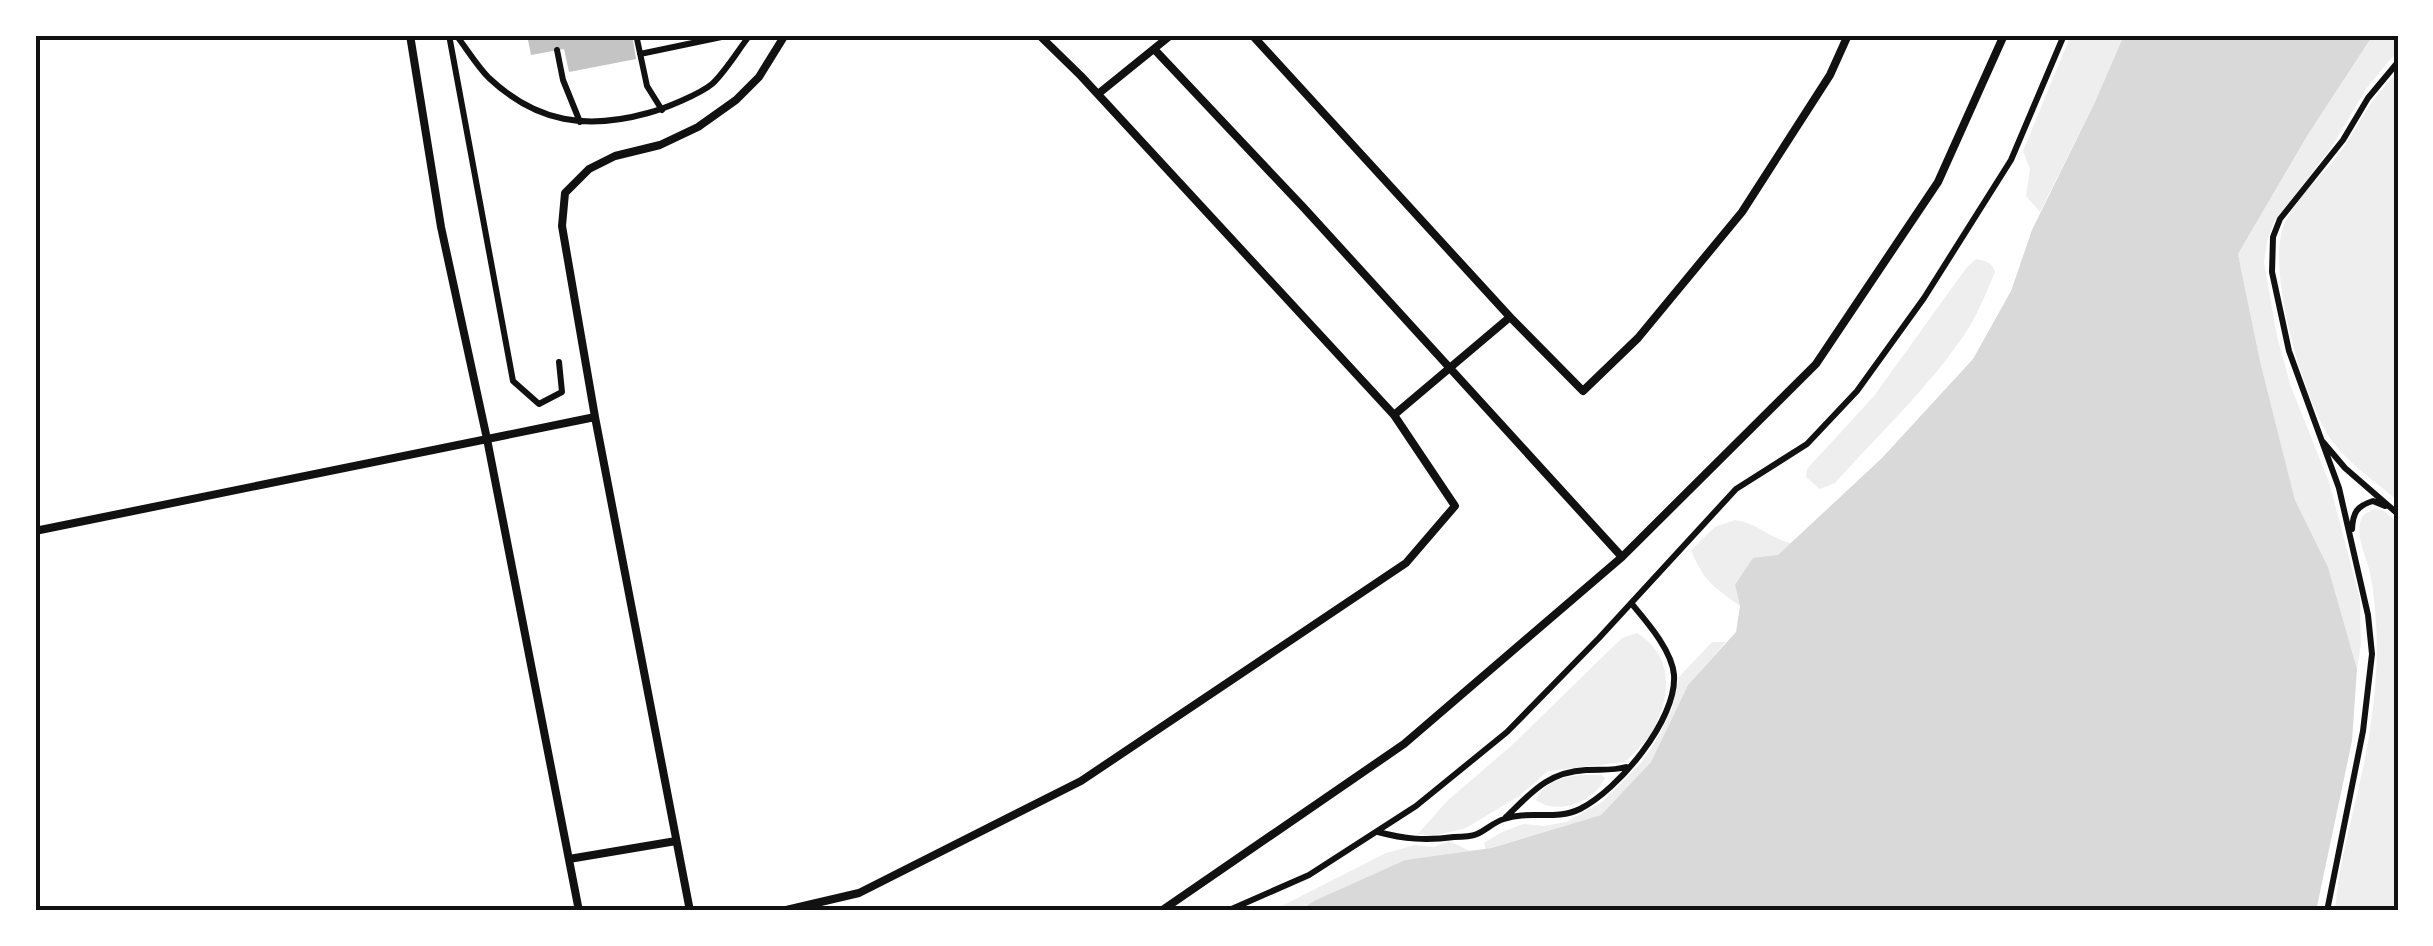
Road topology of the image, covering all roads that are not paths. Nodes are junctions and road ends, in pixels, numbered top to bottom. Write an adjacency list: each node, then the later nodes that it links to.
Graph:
1 (410, 35): 14 (lane)
2 (785, 35): 13 (lane)
3 (1039, 35): 9 (lane)
4 (1171, 35): 8 (lane)
5 (1252, 35): 10 (lane)
6 (1848, 35): 10 (lane)
7 (2004, 35): 16 (lane)
8 (1154, 49): 9 (lane); 11 (lane)
9 (1098, 94): 12 (lane)
10 (1510, 317): 11 (lane)
11 (1450, 368): 12 (lane); 16 (lane)
12 (1394, 415): 21 (lane)
13 (595, 417): 14 (lane); 17 (lane)
14 (487, 439): 15 (lane); 18 (lane)
15 (35, 531)
16 (1622, 557): 22 (lane)
17 (676, 841): 18 (lane); 20 (lane)
18 (569, 859): 19 (lane)
19 (579, 911)
20 (690, 911)
21 (782, 911)
22 (1161, 911)

